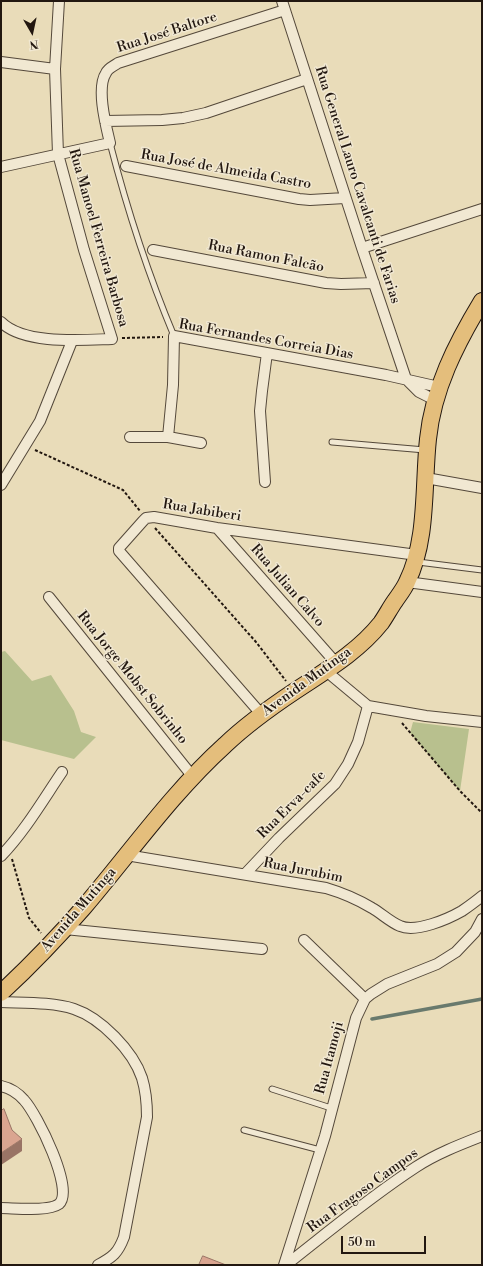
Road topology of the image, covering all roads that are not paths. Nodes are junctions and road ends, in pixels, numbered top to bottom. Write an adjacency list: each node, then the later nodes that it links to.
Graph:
1 (59, 1): 4 (street, Rua Manoel Ferreira Barbosa)
2 (283, 6): 5 (street, Rua General Lauro Cavalcanti de Farias); 6 (street, Rua José Baltore)
3 (1, 62): 4 (street)
4 (55, 69): 8 (street, Rua Manoel Ferreira Barbosa)
5 (308, 79): 6 (street); 11 (street, Rua General Lauro Cavalcanti de Farias)
6 (105, 121): 7 (street, Rua José Baltore)
7 (110, 143): 8 (street); 18 (lane)
8 (58, 154): 10 (street); 19 (street, Rua Manoel Ferreira Barbosa)
9 (126, 166): 11 (street, Rua José de Almeida Castro)
10 (1, 167)
11 (346, 198): 13 (street, Rua General Lauro Cavalcanti de Farias)
12 (482, 209): 13 (street)
13 (362, 248): 15 (street, Rua General Lauro Cavalcanti de Farias)
14 (153, 250): 15 (street, Rua Ramon Falcão)
15 (374, 283): 21 (street, Rua General Lauro Cavalcanti de Farias)
16 (482, 301): 22 (main road, Avenida Mutinga)
17 (1, 322): 19 (street)
18 (174, 336): 20 (street, Rua Fernandes Correia Dias); 24 (street)
19 (72, 341): 30 (street)
20 (267, 353): 21 (street, Rua Fernandes Correia Dias); 29 (street)
21 (406, 379): 22 (street)
22 (437, 394): 27 (main road, Avenida Mutinga)
23 (130, 437): 24 (street)
24 (168, 437): 26 (street)
25 (332, 442): 27 (lane)
26 (201, 443)
27 (427, 451): 28 (main road, Avenida Mutinga)
28 (426, 478): 31 (street); 33 (main road, Avenida Mutinga)
29 (265, 482)
30 (1, 485)
31 (482, 488)
32 (217, 528): 33 (street, Rua Jabiberi); 38 (street, Rua Julian Calvo); 40 (street, Rua Jabiberi)
33 (416, 558): 34 (lane); 35 (main road, Avenida Mutinga)
34 (482, 570)
35 (407, 582): 36 (street); 38 (main road, Avenida Mutinga)
36 (482, 592)
37 (49, 597): 43 (street, Rua Jorge Mobst Sobrinho)
38 (331, 667): 39 (street, Rua Julian Calvo); 40 (main road, Avenida Mutinga)
39 (368, 706): 41 (street); 46 (street, Rua Erva-cafe)
40 (262, 715): 43 (main road, Avenida Mutinga)
41 (482, 722)
42 (62, 772): 45 (street)
43 (193, 777): 44 (main road, Avenida Mutinga)
44 (126, 855): 46 (street, Rua Jurubim); 49 (main road, Avenida Mutinga)
45 (1, 856)
46 (245, 874): 47 (street, Rua Jurubim)
47 (482, 896)
48 (482, 919): 53 (street, Rua Itamoji)
49 (64, 929): 51 (street); 52 (main road, Avenida Mutinga)
50 (304, 940): 53 (street)
51 (262, 949)
52 (1, 993)
53 (365, 999): 57 (street, Rua Itamoji)
54 (1, 1002): 62 (street)
55 (1, 1086): 61 (street)
56 (272, 1089): 57 (lane)
57 (332, 1108): 60 (street, Rua Itamoji)
58 (244, 1130): 60 (lane)
59 (482, 1136): 63 (street, Rua Fragoso Campos)
60 (320, 1150): 63 (street, Rua Itamoji)
61 (1, 1208)
62 (98, 1265)
63 (285, 1265)

